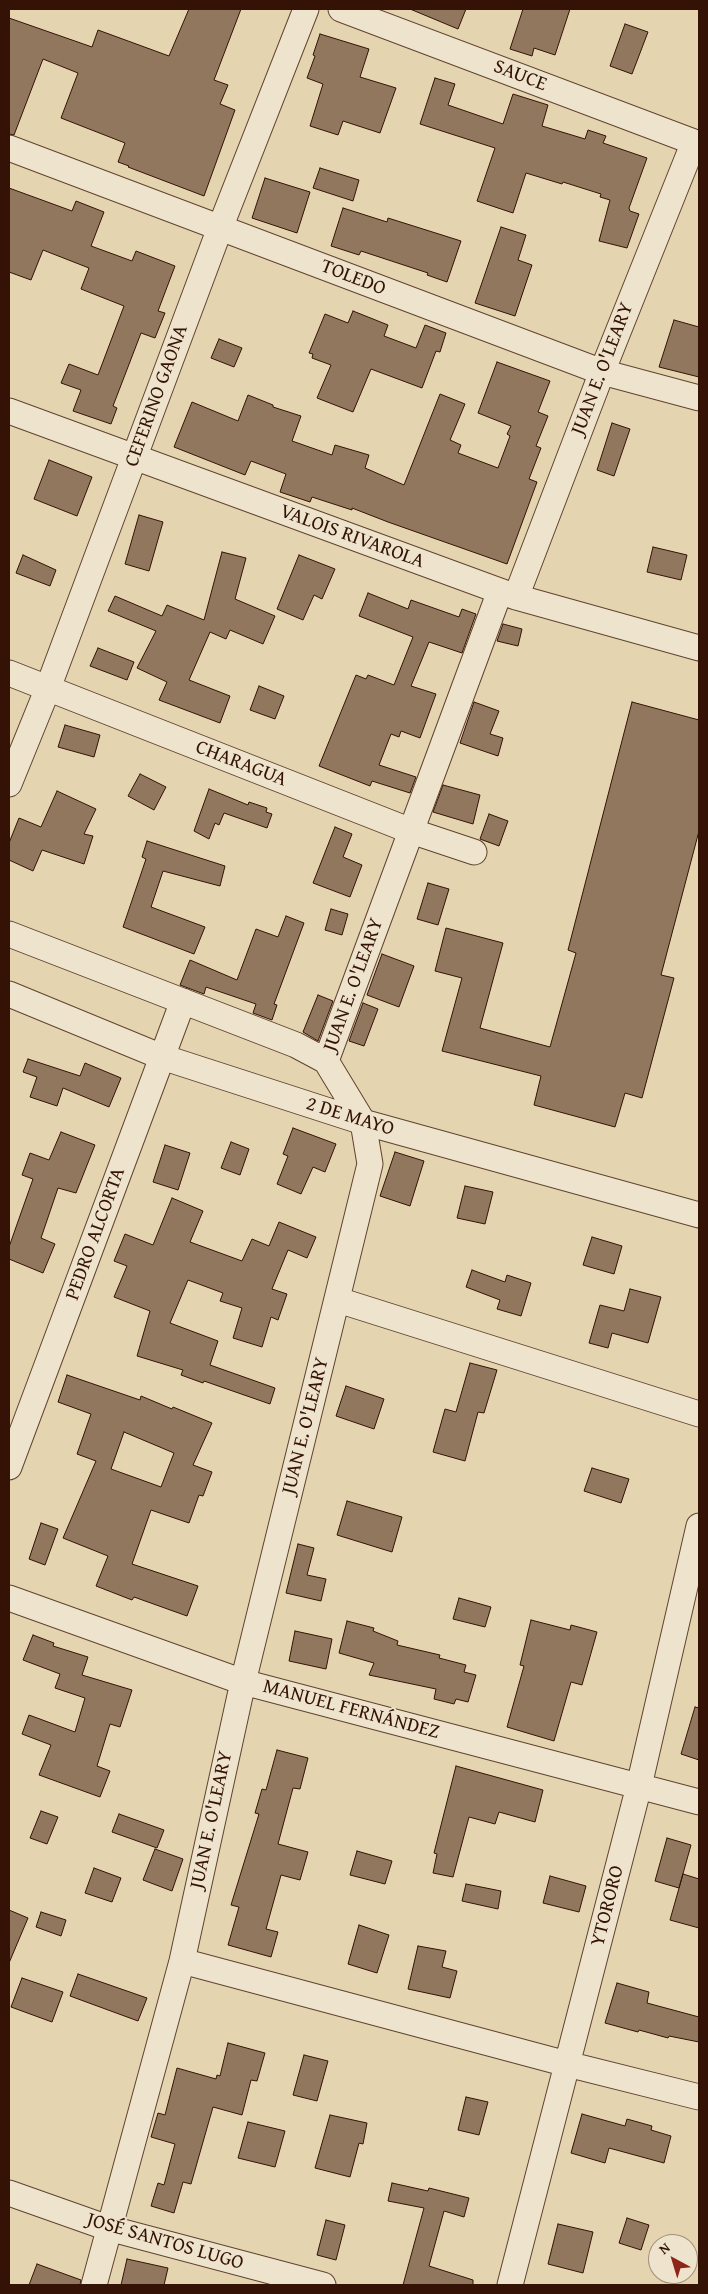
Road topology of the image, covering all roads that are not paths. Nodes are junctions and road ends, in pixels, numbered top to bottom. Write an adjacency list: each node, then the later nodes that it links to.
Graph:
1 (306, 9): 5 (street, CEFERINO GAONA)
2 (341, 9): 3 (street, SAUCE)
3 (697, 143): 6 (street, JUAN E. O'LEARY)
4 (9, 148): 5 (street, TOLEDO)
5 (220, 228): 6 (street, TOLEDO); 9 (street, CEFERINO GAONA)
6 (602, 372): 7 (street, TOLEDO); 10 (street, JUAN E. O'LEARY)
7 (699, 398)
8 (9, 411): 9 (street, VALOIS RIVAROLA)
9 (134, 458): 10 (street, VALOIS RIVAROLA); 13 (street, CEFERINO GAONA)
10 (508, 594): 11 (street, VALOIS RIVAROLA); 15 (street, JUAN E. O'LEARY)
11 (699, 648)
12 (9, 673): 13 (street, CHARAGUA)
13 (48, 688): 14 (street, CEFERINO GAONA); 15 (street, CHARAGUA)
14 (9, 784)
15 (411, 831): 16 (street, CHARAGUA); 21 (street, JUAN E. O'LEARY)
16 (474, 852)
17 (9, 934): 19 (street)
18 (9, 994): 20 (street, 2 DE MAYO)
19 (183, 1001): 20 (street, PEDRO ALCORTA); 21 (street)
20 (162, 1057): 22 (street, 2 DE MAYO); 26 (street, PEDRO ALCORTA)
21 (326, 1061): 22 (street, JUAN E. O'LEARY)
22 (363, 1122): 23 (street, 2 DE MAYO); 24 (street, JUAN E. O'LEARY)
23 (699, 1215)
24 (338, 1300): 25 (street); 30 (street, JUAN E. O'LEARY)
25 (699, 1414)
26 (9, 1467)
27 (699, 1526): 28 (street, YTORORO)
28 (692, 1586): 31 (street, YTORORO)
29 (9, 1598): 30 (street, MANUEL FERNÁNDEZ)
30 (243, 1682): 31 (street, MANUEL FERNÁNDEZ); 33 (street, JUAN E. O'LEARY)
31 (639, 1786): 32 (street, MANUEL FERNÁNDEZ); 34 (street, YTORORO)
32 (699, 1802)
33 (182, 1961): 34 (street); 37 (street, JUAN E. O'LEARY)
34 (567, 2064): 35 (street); 40 (street, YTORORO)
35 (699, 2096)
36 (9, 2193): 37 (street, JOSÉ SANTOS LUGO)
37 (108, 2228): 38 (street, JUAN E. O'LEARY); 39 (street, JOSÉ SANTOS LUGO)
38 (94, 2285)
39 (323, 2285)
40 (510, 2285)

